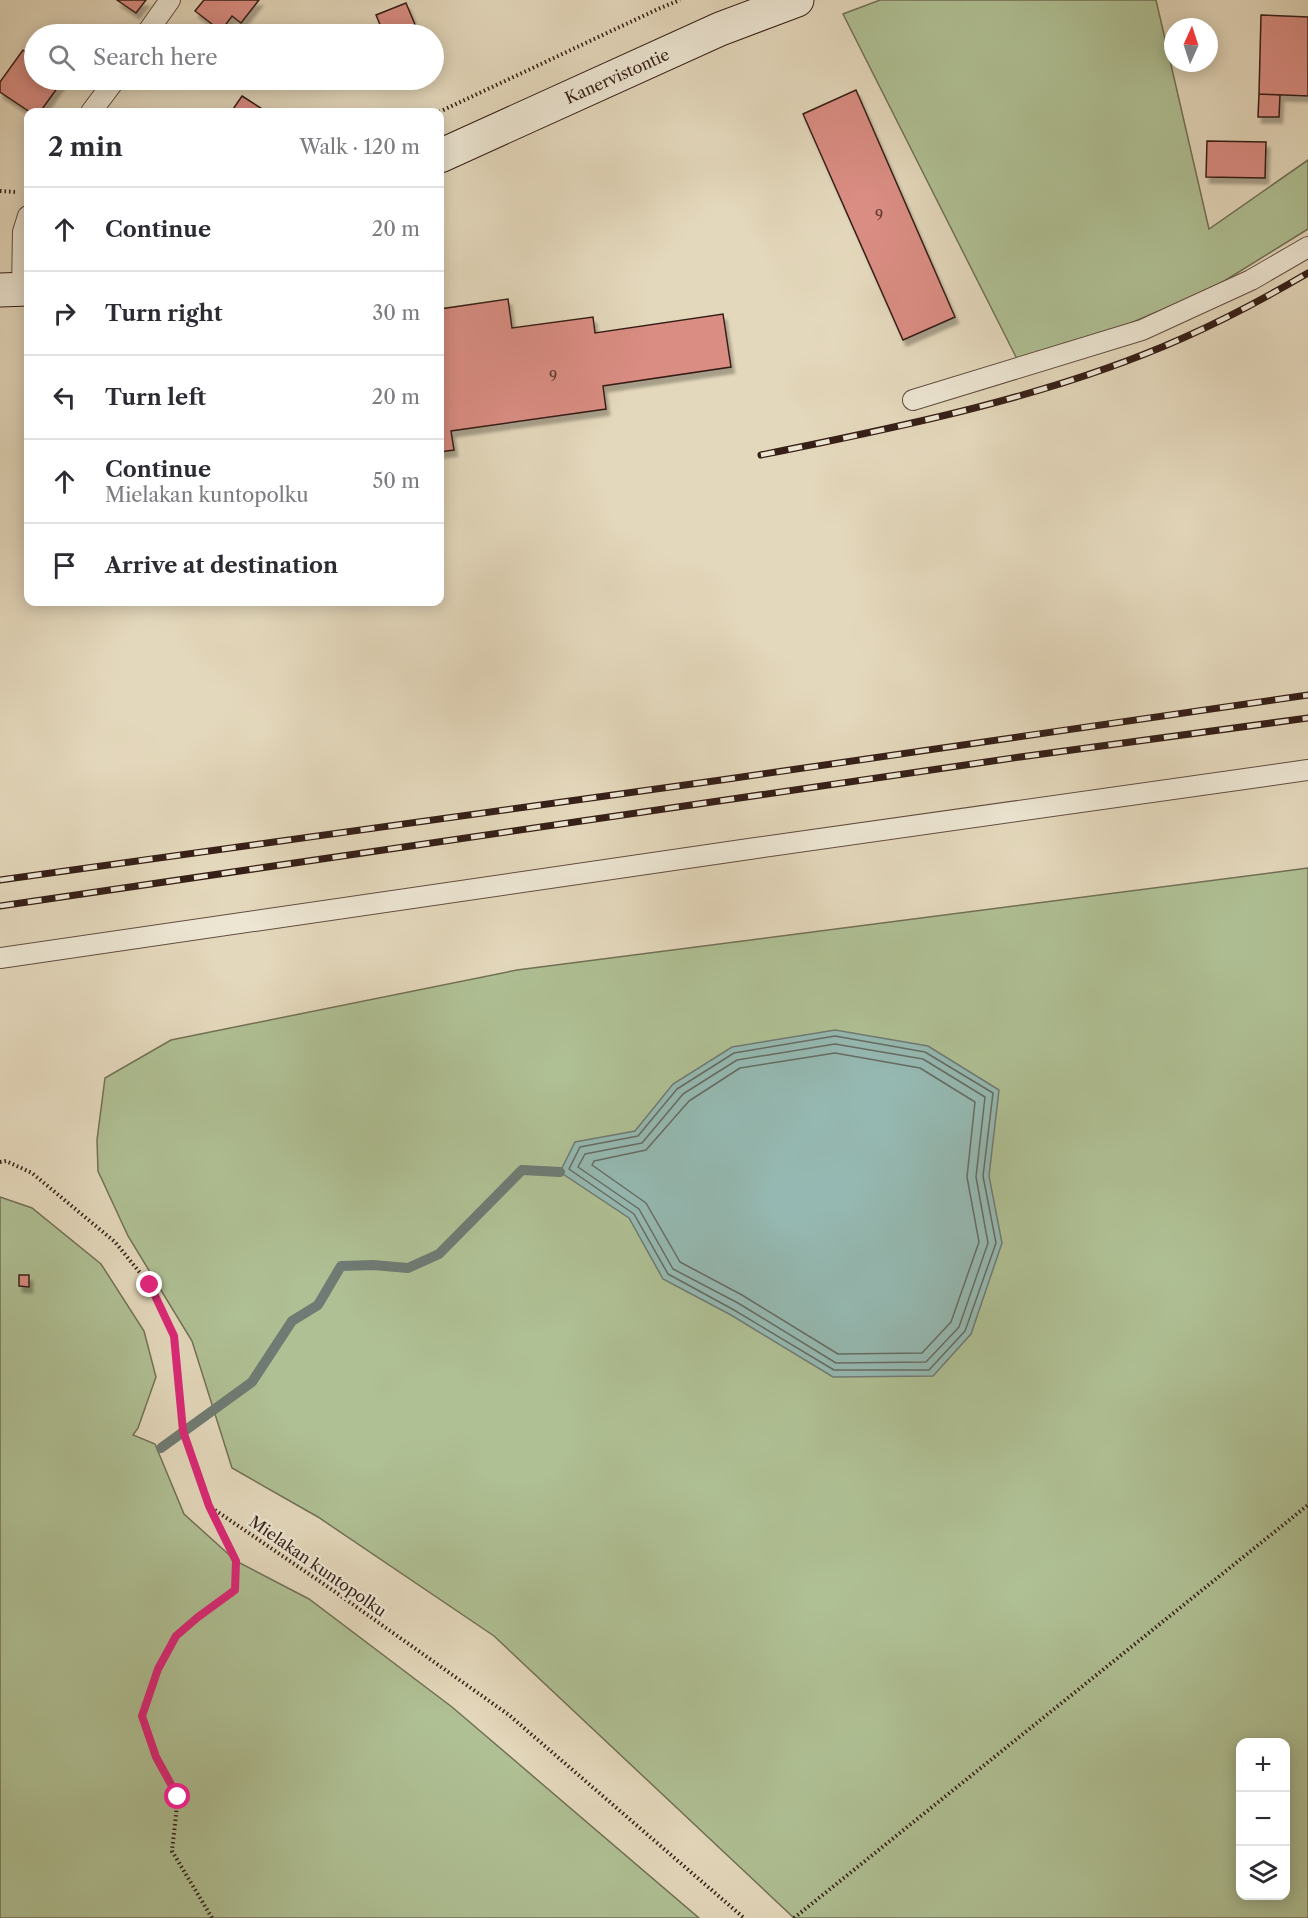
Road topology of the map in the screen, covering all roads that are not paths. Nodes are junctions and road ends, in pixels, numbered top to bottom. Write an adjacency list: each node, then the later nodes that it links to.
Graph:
1 (170, 0): 3 (lane)
2 (797, 0): 6 (street, Kanervistontie)
3 (153, 24)
4 (108, 90): 5 (lane)
5 (95, 108)
6 (444, 154)
7 (24, 229): 9 (lane)
8 (1305, 254): 10 (lane)
9 (17, 290)
10 (913, 400)
11 (1308, 770): 12 (lane)
12 (0, 958)

